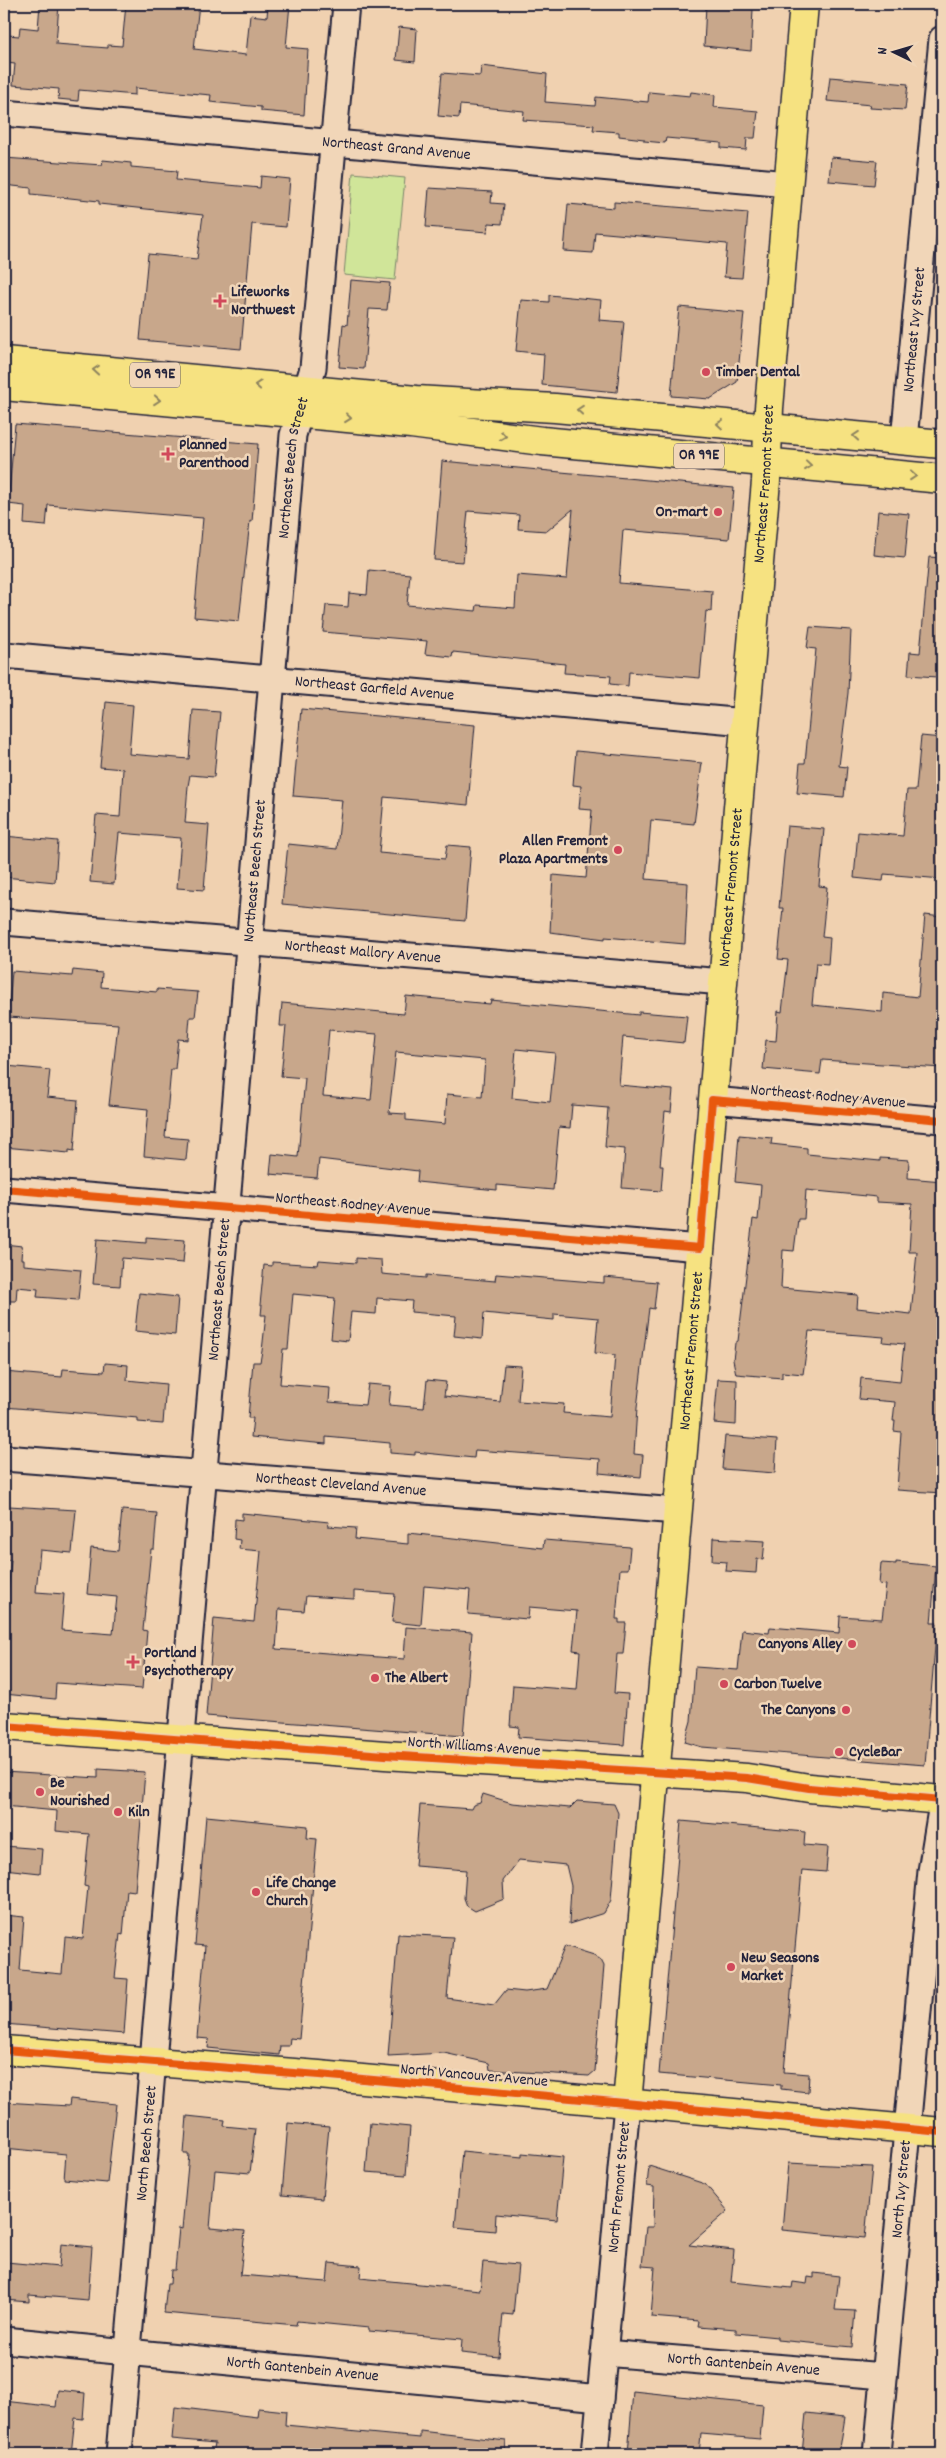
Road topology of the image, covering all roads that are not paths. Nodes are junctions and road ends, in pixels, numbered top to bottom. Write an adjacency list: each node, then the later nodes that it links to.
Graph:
1 (346, 4): 5 (street, Northeast Beech Street)
2 (804, 4): 6 (main road, Northeast Fremont Street)
3 (942, 39): 11 (street, Northeast Ivy Street)
4 (4, 113): 5 (street, Northeast Grand Avenue)
5 (334, 144): 6 (street, Northeast Grand Avenue); 9 (street, Northeast Beech Street)
6 (788, 184): 10 (main road, Northeast Fremont Street)
7 (4, 361): 9 (main road, OR 99E, one-way to 7)
8 (4, 386): 9 (main road, OR 99E, one-way to 9)
9 (303, 401): 10 (main road, OR 99E, one-way to 9); 13 (main road, OR 99E, one-way to 13); 16 (street, Northeast Beech Street)
10 (768, 428): 11 (main road, OR 99E, one-way to 10); 13 (main road, Northeast Fremont Street)
11 (904, 440): 12 (main road, OR 99E)
12 (942, 444)
13 (767, 463): 14 (main road, OR 99E, one-way to 14); 17 (main road, Northeast Fremont Street)
14 (942, 479)
15 (4, 655): 16 (street, Northeast Garfield Avenue)
16 (271, 678): 17 (street, Northeast Garfield Avenue); 19 (street, Northeast Beech Street)
17 (745, 722): 20 (main road, Northeast Fremont Street)
18 (4, 922): 19 (street, Northeast Mallory Avenue)
19 (248, 943): 20 (street, Northeast Mallory Avenue); 24 (street, Northeast Beech Street)
20 (723, 982): 21 (main road, Northeast Fremont Street)
21 (712, 1100): 22 (street, Northeast Rodney Avenue); 25 (main road, Northeast Fremont Street)
22 (942, 1120)
23 (4, 1189): 24 (street, Northeast Rodney Avenue)
24 (226, 1208): 25 (street, Northeast Rodney Avenue); 27 (street, Northeast Beech Street)
25 (700, 1248): 28 (main road, Northeast Fremont Street)
26 (4, 1458): 27 (street, Northeast Cleveland Avenue)
27 (203, 1474): 28 (street, Northeast Cleveland Avenue); 30 (street, Northeast Beech Street)
28 (677, 1511): 31 (main road, Northeast Fremont Street)
29 (4, 1726): 30 (main road, North Williams Avenue)
30 (181, 1740): 31 (main road, North Williams Avenue); 35 (street, North Beech Street)
31 (654, 1772): 32 (main road, North Williams Avenue); 36 (main road, North Fremont Street)
32 (942, 1800)
33 (942, 1804): 37 (street, North Ivy Street)
34 (4, 2050): 35 (main road, North Vancouver Avenue)
35 (155, 2063): 36 (main road, North Vancouver Avenue); 40 (street, North Beech Street)
36 (627, 2104): 37 (main road, North Vancouver Avenue); 41 (street, North Fremont Street)
37 (907, 2129): 38 (main road, North Vancouver Avenue); 42 (street, North Ivy Street)
38 (942, 2132)
39 (4, 2340): 40 (street, North Gantenbein Avenue)
40 (128, 2352): 43 (street, North Gantenbein Avenue); 44 (street, North Beech Street)
41 (604, 2353): 42 (street, North Gantenbein Avenue); 43 (street, North Fremont Street)
42 (884, 2376): 46 (street, North Ivy Street)
43 (600, 2398): 45 (street, North Fremont Street)
44 (118, 2454)
45 (595, 2454)
46 (877, 2454)

